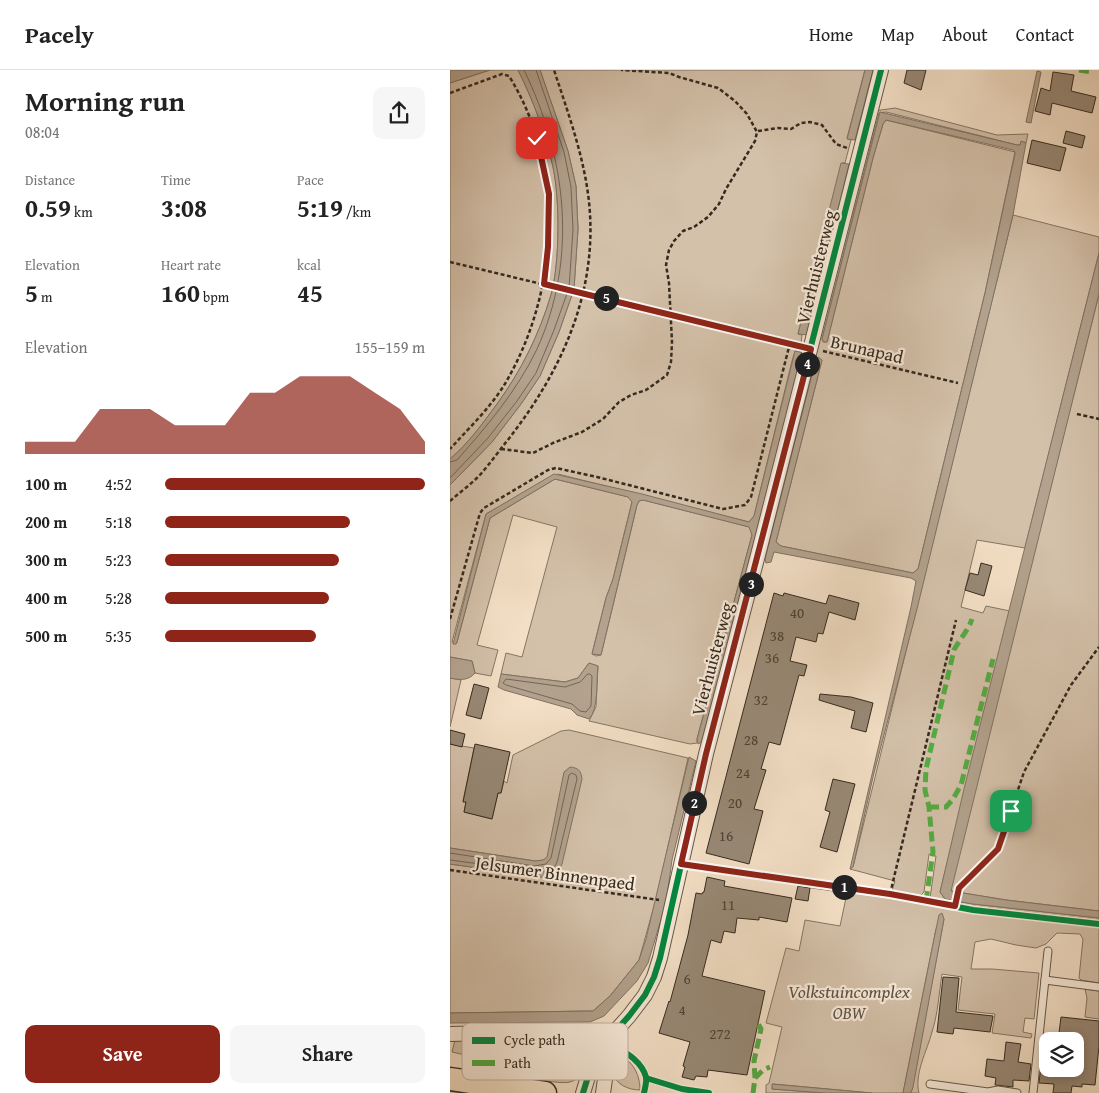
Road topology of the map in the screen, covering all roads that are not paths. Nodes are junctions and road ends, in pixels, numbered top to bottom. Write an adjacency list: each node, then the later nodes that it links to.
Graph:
1 (881, 70): 5 (street, Vierhuisterweg)
2 (1048, 951): 3 (lane)
3 (1045, 980): 4 (lane); 14 (lane)
4 (1099, 986)
5 (622, 1023)
6 (450, 1079): 10 (main road)
7 (587, 1080): 11 (street, Vierhuisterweg)
8 (605, 1080): 12 (street)
9 (930, 1084): 13 (lane)
10 (546, 1093)
11 (583, 1093)
12 (603, 1093)
13 (1017, 1093)
14 (1033, 1093)

